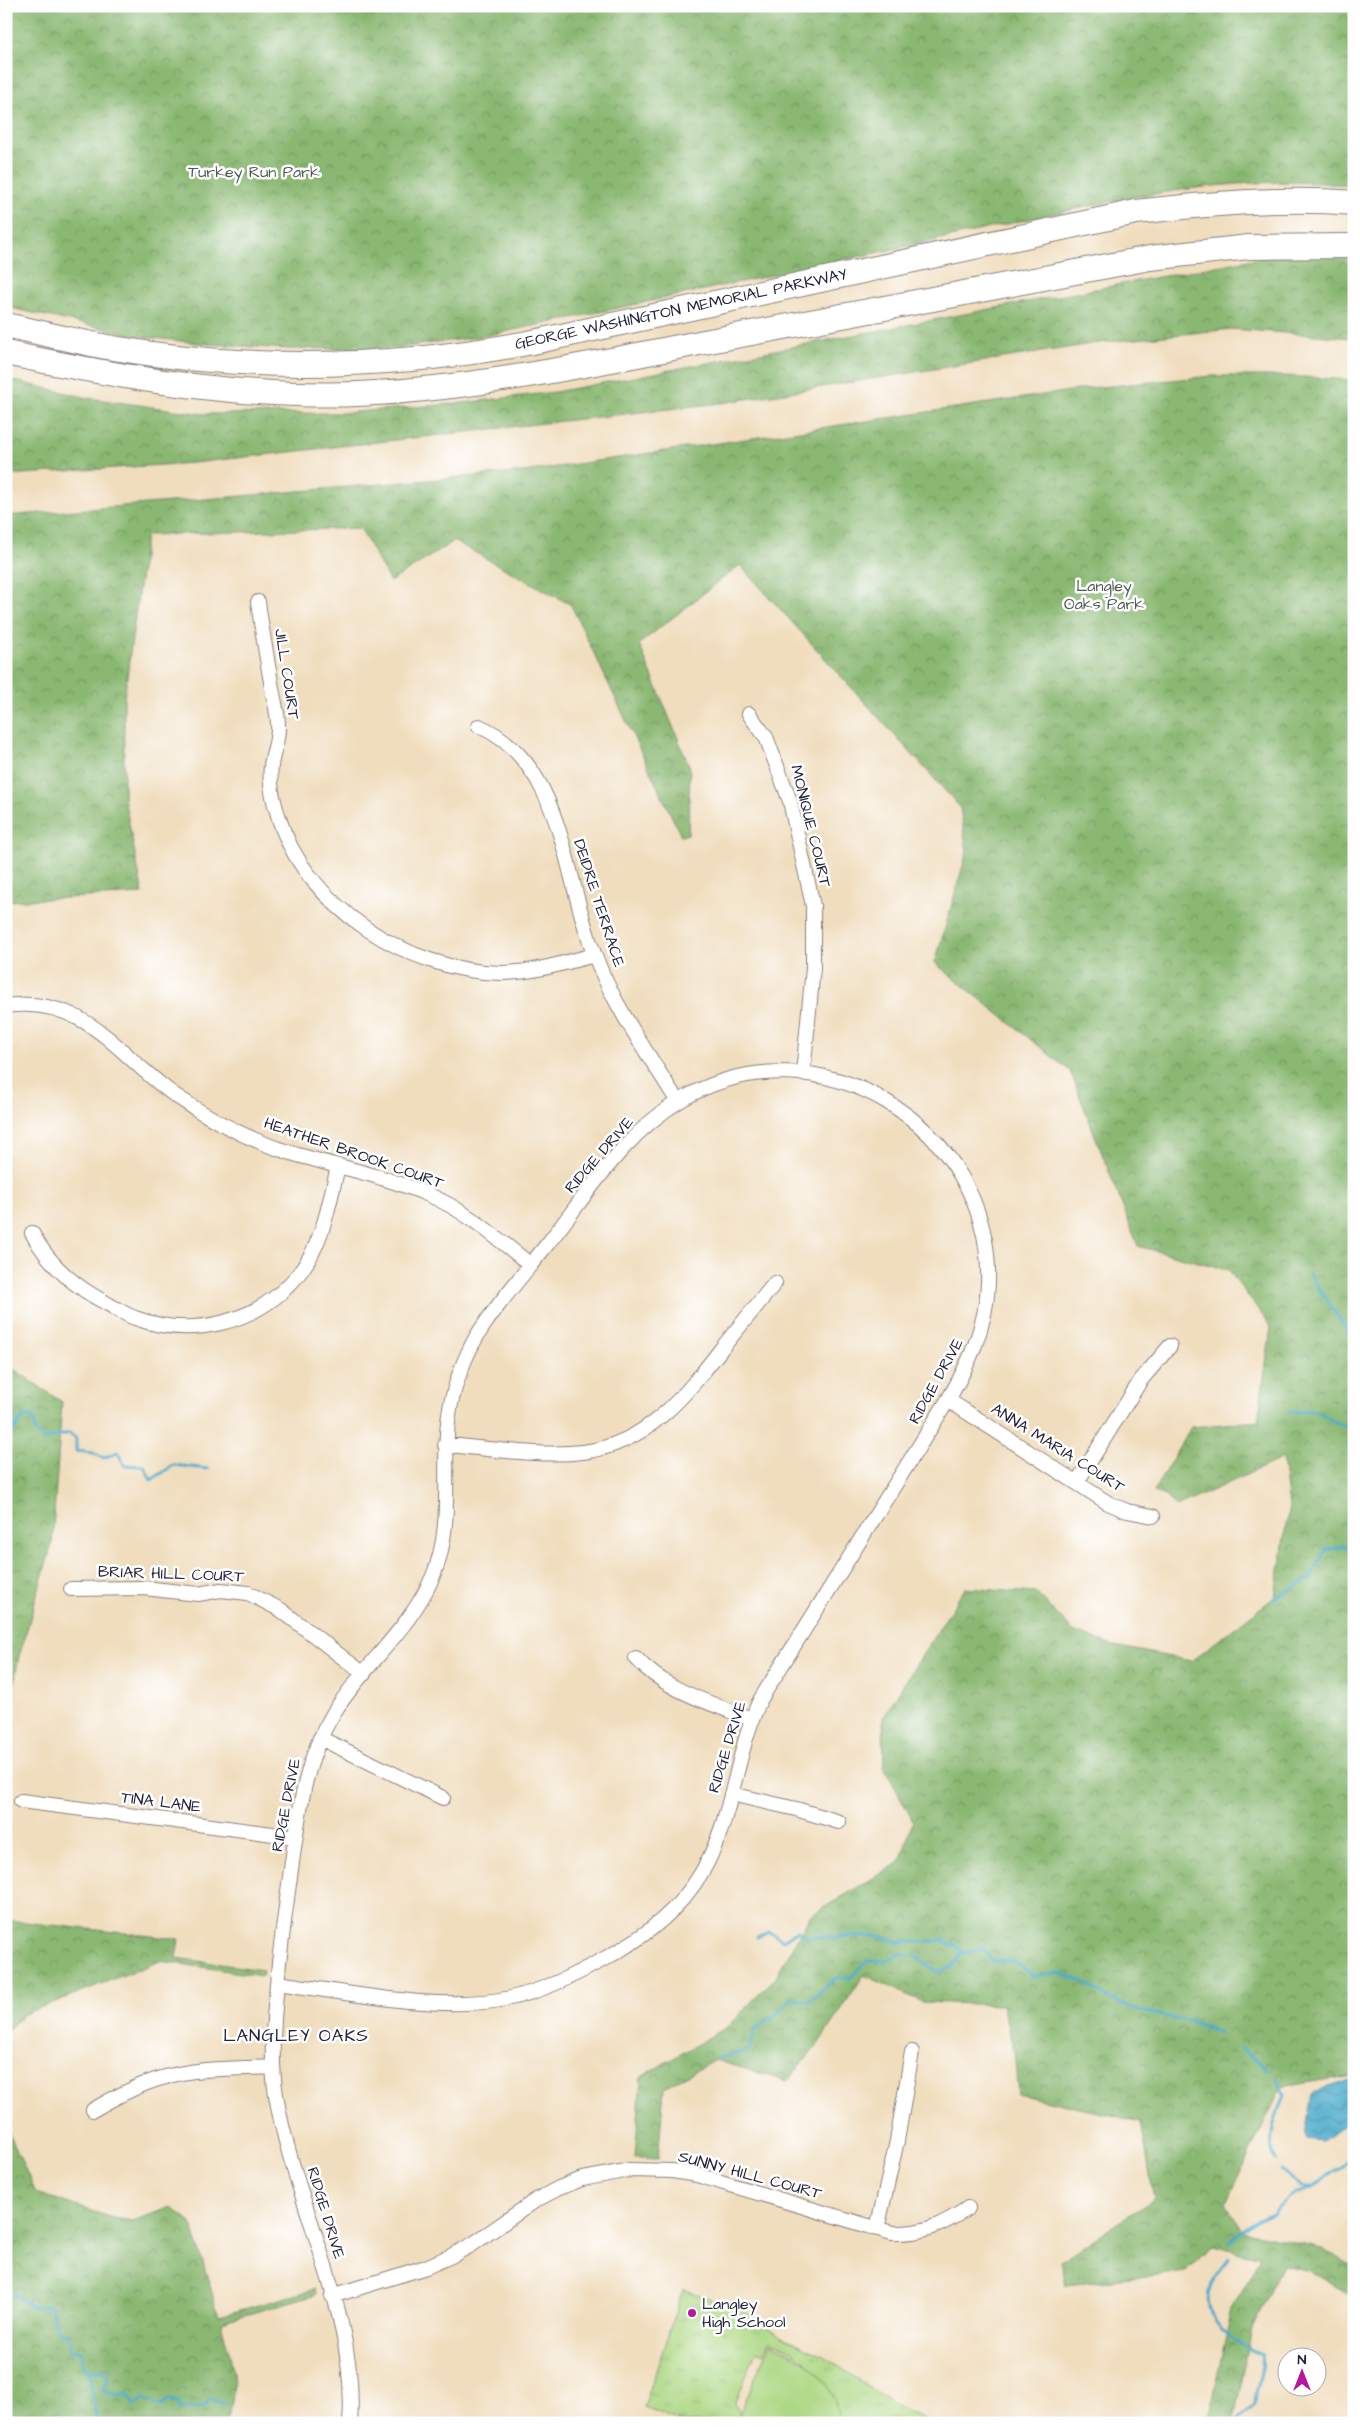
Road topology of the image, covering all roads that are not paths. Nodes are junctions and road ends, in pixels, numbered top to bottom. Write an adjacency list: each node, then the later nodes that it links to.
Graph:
1 (1354, 203): 3 (highway, GEORGE WASHINGTON MEMORIAL PARKWAY)
2 (1354, 246): 4 (highway, GEORGE WASHINGTON MEMORIAL PARKWAY)
3 (6, 325)
4 (6, 353)
5 (258, 602): 8 (street, JILL COURT)
6 (749, 714): 10 (street, MONIQUE COURT)
7 (479, 726): 8 (street, DEIDRE TERRACE)
8 (594, 955): 11 (street, DEIDRE TERRACE)
9 (6, 1006): 12 (street, HEATHER BROOK COURT)
10 (803, 1074): 11 (street, RIDGE DRIVE); 17 (street, RIDGE DRIVE)
11 (678, 1102): 14 (street, RIDGE DRIVE)
12 (338, 1166): 13 (street); 14 (street, HEATHER BROOK COURT)
13 (32, 1233)
14 (531, 1265): 18 (street, RIDGE DRIVE)
15 (775, 1283): 18 (street)
16 (1170, 1346): 19 (street)
17 (948, 1400): 19 (street, ANNA MARIA COURT); 24 (street, RIDGE DRIVE)
18 (445, 1446): 23 (street, RIDGE DRIVE)
19 (1077, 1482): 20 (street, ANNA MARIA COURT)
20 (1153, 1516)
21 (71, 1590): 23 (street, BRIAR HILL COURT)
22 (636, 1658): 24 (street)
23 (364, 1674): 25 (street, RIDGE DRIVE)
24 (752, 1719): 26 (street, RIDGE DRIVE)
25 (320, 1738): 27 (street); 30 (street, RIDGE DRIVE)
26 (731, 1794): 29 (street); 31 (street, RIDGE DRIVE)
27 (443, 1798)
28 (21, 1802): 30 (street, TINA LANE)
29 (839, 1822)
30 (296, 1837): 31 (street, RIDGE DRIVE)
31 (277, 1983): 33 (street, RIDGE DRIVE)
32 (912, 2052): 36 (street)
33 (272, 2067): 34 (street); 37 (street, RIDGE DRIVE)
34 (93, 2110)
35 (968, 2208): 36 (street, SUNNY HILL COURT)
36 (877, 2229): 37 (street, SUNNY HILL COURT)
37 (332, 2296): 38 (street, RIDGE DRIVE)
38 (350, 2423)

